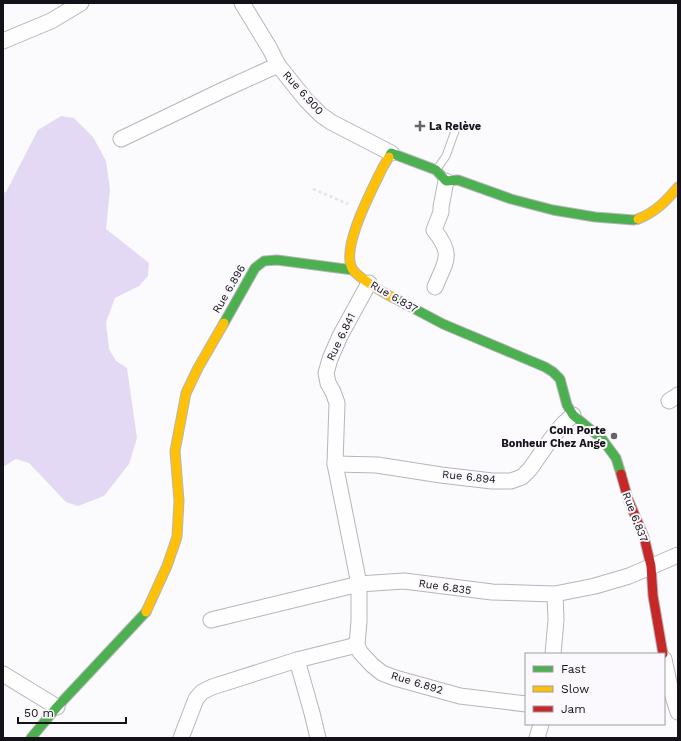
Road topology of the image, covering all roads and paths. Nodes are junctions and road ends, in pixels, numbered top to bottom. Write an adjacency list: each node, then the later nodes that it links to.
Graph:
1 (81, 3): 3 (street)
2 (242, 3): 4 (street, Rue 6.900)
3 (3, 41)
4 (278, 65): 6 (street); 7 (street, Rue 6.900)
5 (455, 131): 8 (lane)
6 (121, 139)
7 (391, 153): 8 (street); 11 (street)
8 (441, 176): 9 (street); 14 (street)
9 (678, 187)
10 (313, 189): 11 (path)
11 (364, 211): 12 (street)
12 (353, 270): 13 (street, Rue 6.837); 29 (street, Rue 6.896)
13 (369, 283): 15 (street, Rue 6.837); 16 (street, Rue 6.841)
14 (435, 287)
15 (573, 415): 16 (street, Rue 6.894); 18 (street, Rue 6.837)
16 (335, 464): 19 (street, Rue 6.841)
17 (678, 555): 18 (street, Rue 6.835)
18 (651, 566): 20 (street, Rue 6.835); 24 (street, Rue 6.837)
19 (359, 584): 20 (street, Rue 6.835); 21 (street, Rue 6.835); 22 (street)
20 (555, 594): 23 (street)
21 (211, 620)
22 (357, 645): 25 (street); 28 (street, Rue 6.892)
23 (553, 653)
24 (663, 653)
25 (297, 660): 33 (street); 34 (street)
26 (665, 663): 30 (street)
27 (3, 674): 29 (street)
28 (525, 704)
29 (57, 707): 32 (street, Rue 6.896)
30 (678, 712)
31 (541, 725): 35 (street)
32 (31, 738)
33 (181, 738)
34 (318, 738)
35 (537, 738)

